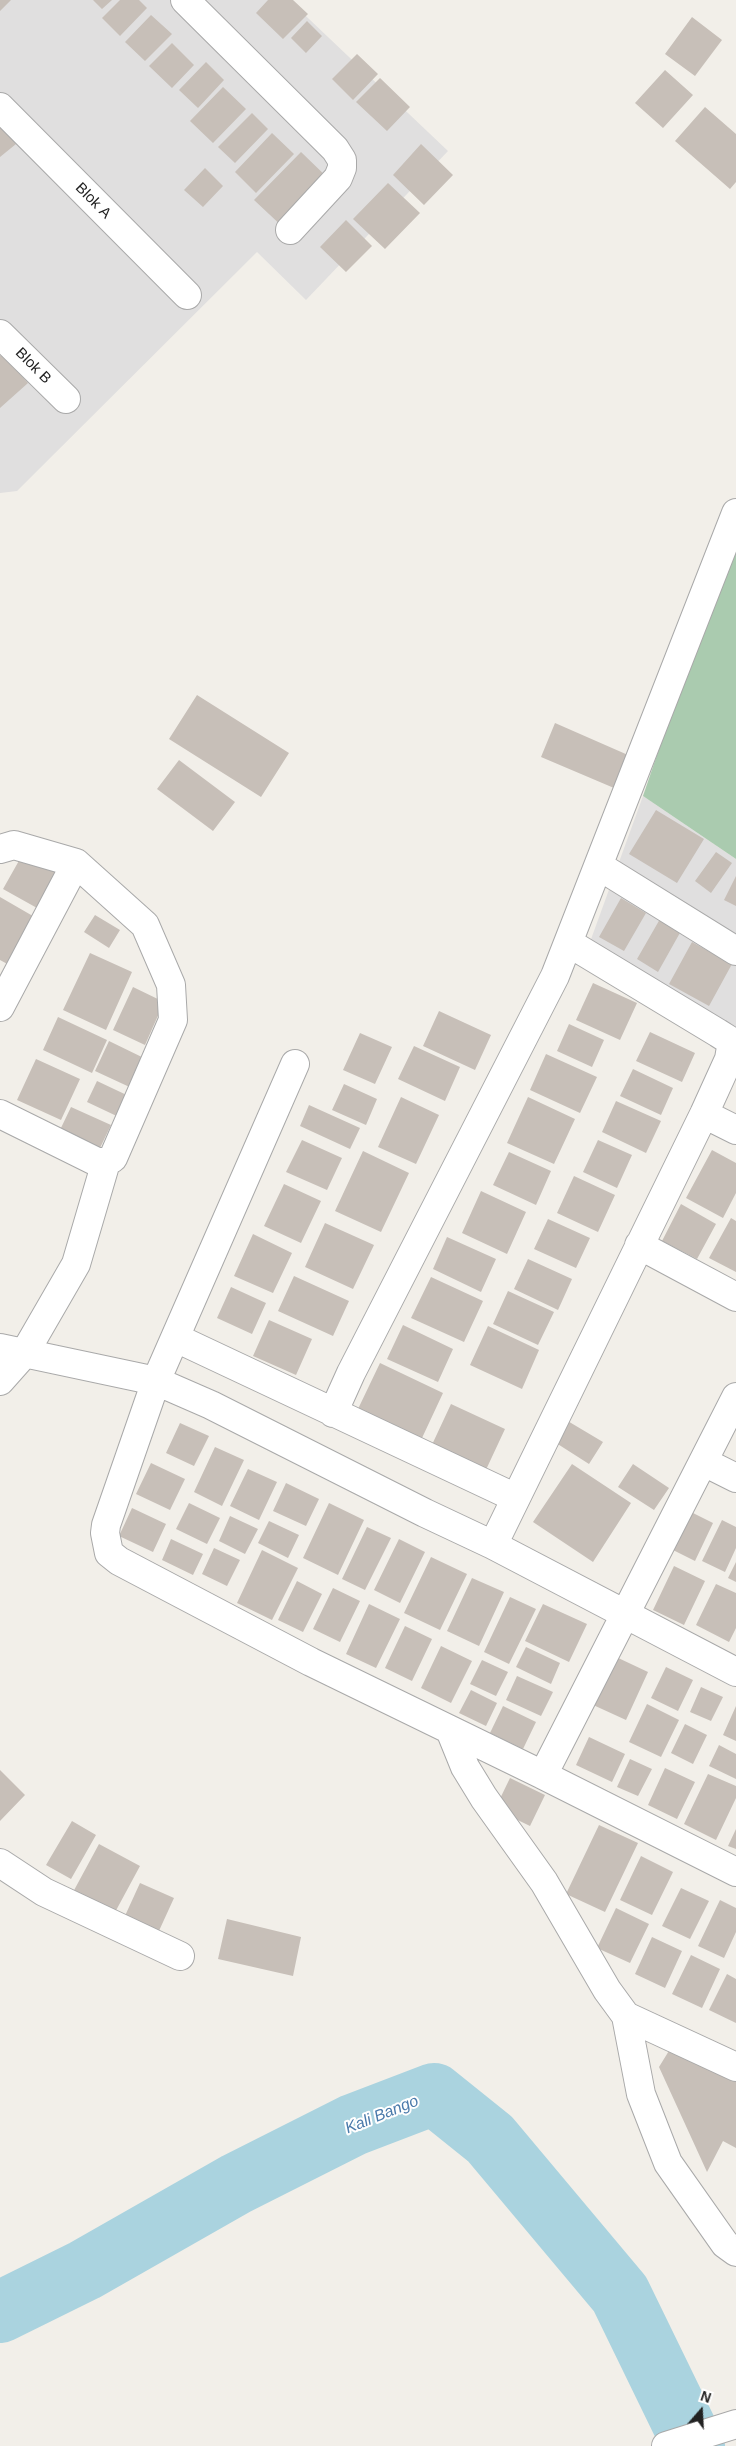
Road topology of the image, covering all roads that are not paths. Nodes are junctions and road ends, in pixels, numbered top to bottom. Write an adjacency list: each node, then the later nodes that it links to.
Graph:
1 (186, 0): 3 (street)
2 (0, 108): 4 (street, Blok A)
3 (290, 230)
4 (187, 295)
5 (0, 334): 6 (street, Blok B)
6 (66, 399)
7 (736, 513): 10 (street)
8 (0, 849): 9 (street)
9 (76, 863): 13 (street); 18 (street)
10 (599, 866): 11 (street); 12 (street)
11 (569, 943): 16 (street); 26 (street)
12 (736, 951)
13 (0, 1007)
14 (295, 1064): 21 (street)
15 (0, 1114): 18 (street)
16 (704, 1114): 17 (street); 19 (street)
17 (736, 1130)
18 (106, 1162): 22 (street)
19 (639, 1245): 20 (street); 29 (street)
20 (736, 1298)
21 (176, 1338): 24 (street); 26 (street)
22 (12, 1351): 23 (street); 24 (street)
23 (0, 1381)
24 (156, 1381): 30 (street); 33 (street)
25 (736, 1397): 27 (street)
26 (333, 1413): 29 (street)
27 (704, 1462): 28 (street); 31 (street)
28 (736, 1478)
29 (516, 1498): 30 (street)
30 (493, 1545): 31 (street)
31 (626, 1615): 32 (street); 34 (street)
32 (736, 1672)
33 (450, 1730): 34 (street); 38 (street)
34 (544, 1775): 36 (street)
35 (0, 1863): 37 (street)
36 (736, 1872)
37 (180, 1956)
38 (626, 2016): 39 (street); 40 (street)
39 (736, 2067)
40 (736, 2252)
41 (736, 2424): 42 (street)
42 (666, 2446)

